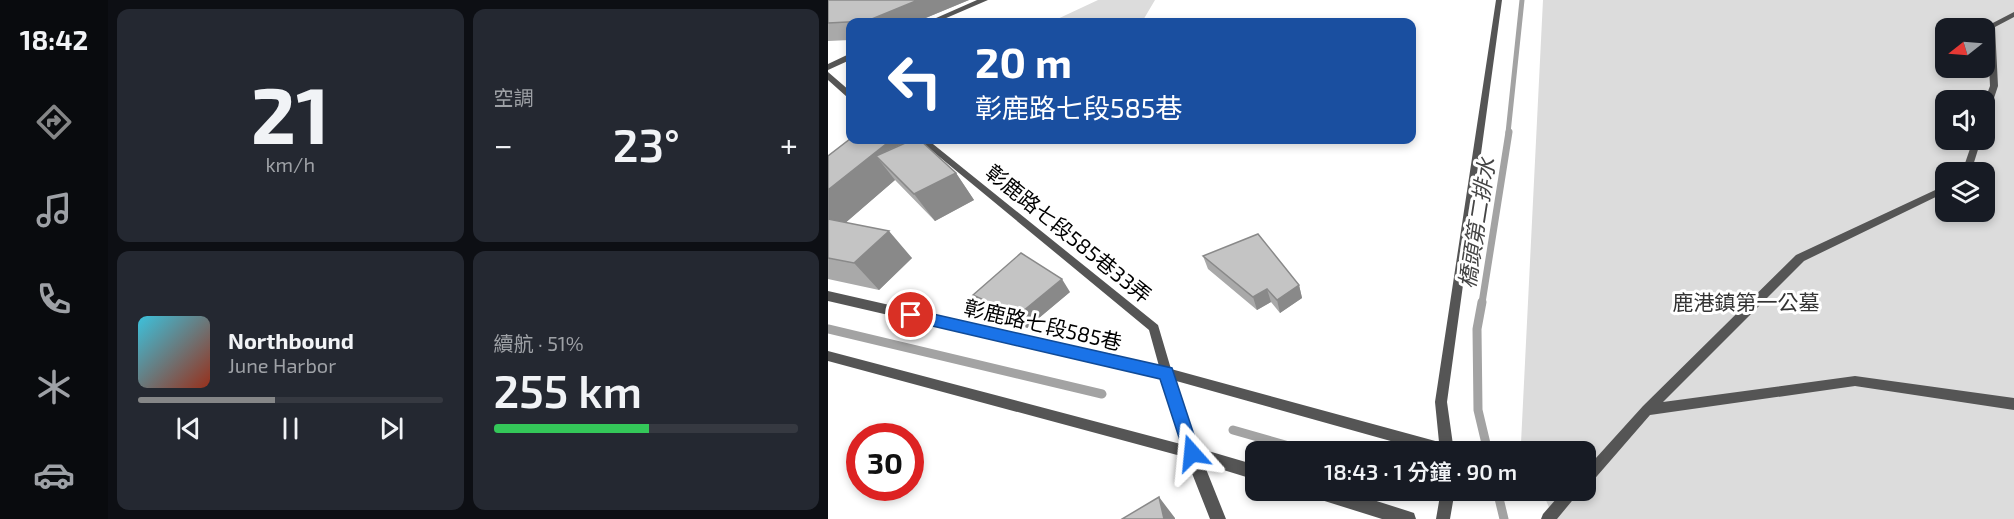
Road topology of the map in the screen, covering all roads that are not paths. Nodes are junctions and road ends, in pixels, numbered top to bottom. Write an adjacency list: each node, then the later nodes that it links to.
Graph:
1 (984, 0): 4 (street)
2 (1499, 0): 18 (lane)
3 (2014, 14): 8 (lane)
4 (941, 18)
5 (846, 59): 6 (street)
6 (828, 67)
7 (828, 75): 9 (street)
8 (1993, 90)
9 (846, 91)
10 (928, 144): 14 (lane, 彰鹿路七段585巷33弄)
11 (1935, 193): 16 (lane)
12 (828, 296): 14 (street, 彰鹿路七段585巷)
13 (828, 356): 19 (lane)
14 (1166, 373): 17 (lane); 19 (street)
15 (2014, 404): 16 (lane)
16 (1647, 410): 20 (lane)
17 (1411, 441)
18 (1446, 441)
19 (1192, 453): 21 (street); 25 (street)
20 (1596, 467)
21 (1245, 470)
22 (1350, 501): 26 (street)
23 (1446, 501): 27 (lane)
24 (1564, 501): 28 (lane)
25 (1218, 519)
26 (1408, 519)
27 (1443, 519)
28 (1548, 519)

